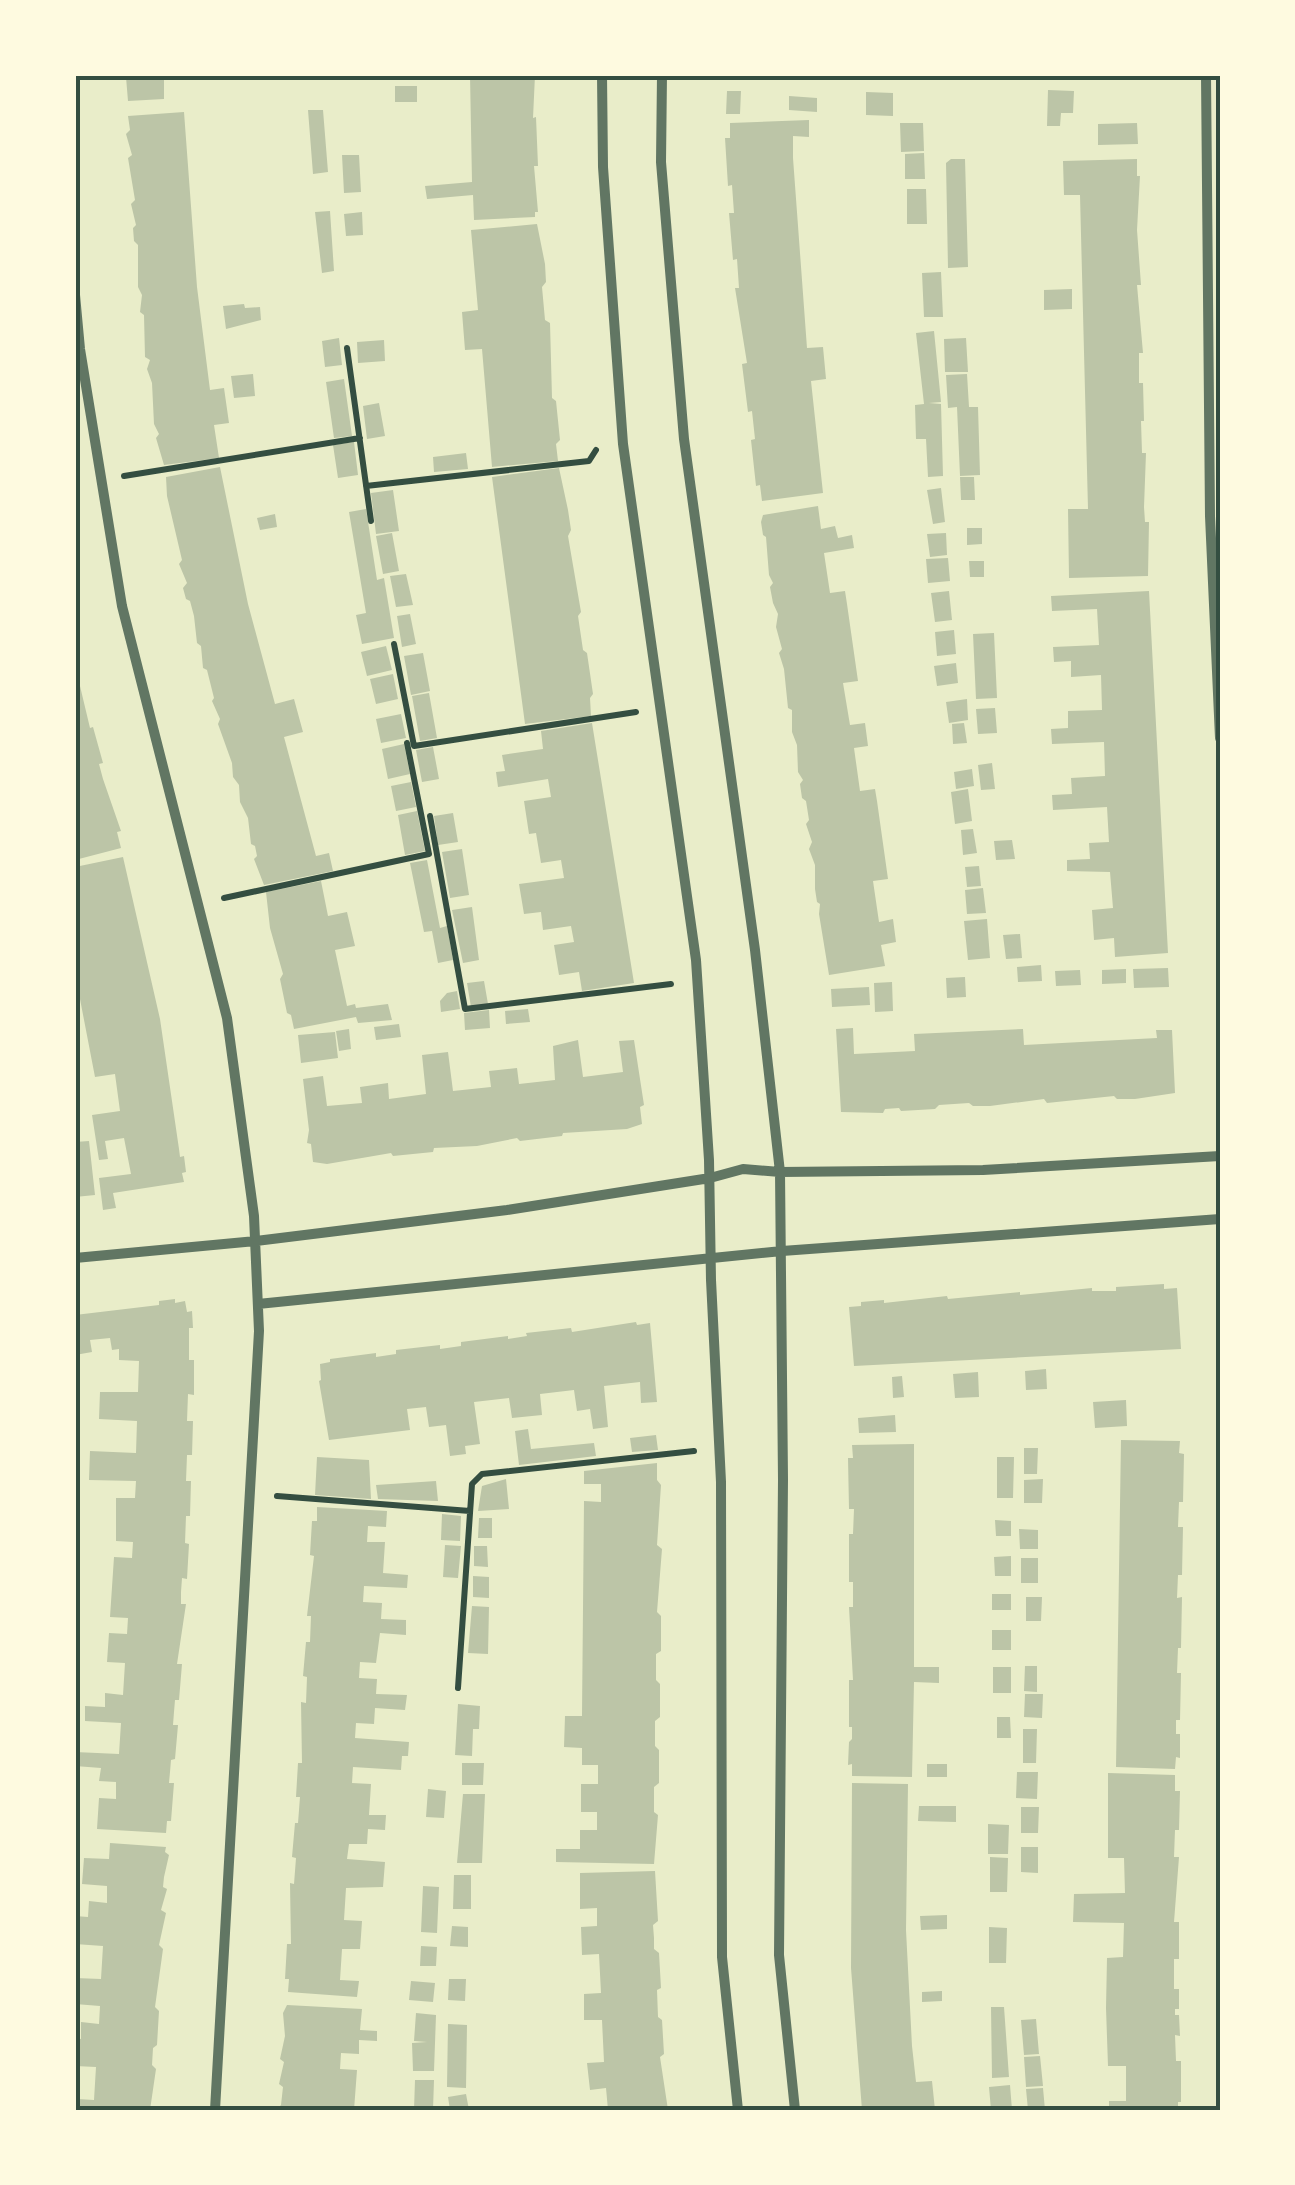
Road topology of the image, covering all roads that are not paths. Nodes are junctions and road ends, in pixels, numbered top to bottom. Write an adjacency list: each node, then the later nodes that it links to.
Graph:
1 (602, 75): 8 (street)
2 (662, 75): 7 (street)
3 (1206, 75): 5 (street)
4 (75, 295): 10 (street)
5 (1220, 738)
6 (1220, 1156): 7 (street)
7 (780, 1172): 8 (street); 11 (street)
8 (710, 1178): 10 (street); 13 (street)
9 (1220, 1219): 11 (street)
10 (256, 1241): 12 (street); 14 (street)
11 (782, 1252): 13 (street); 17 (street)
12 (75, 1258)
13 (712, 1260): 14 (street); 16 (street)
14 (258, 1304): 15 (street)
15 (215, 2110)
16 (738, 2110)
17 (795, 2110)

